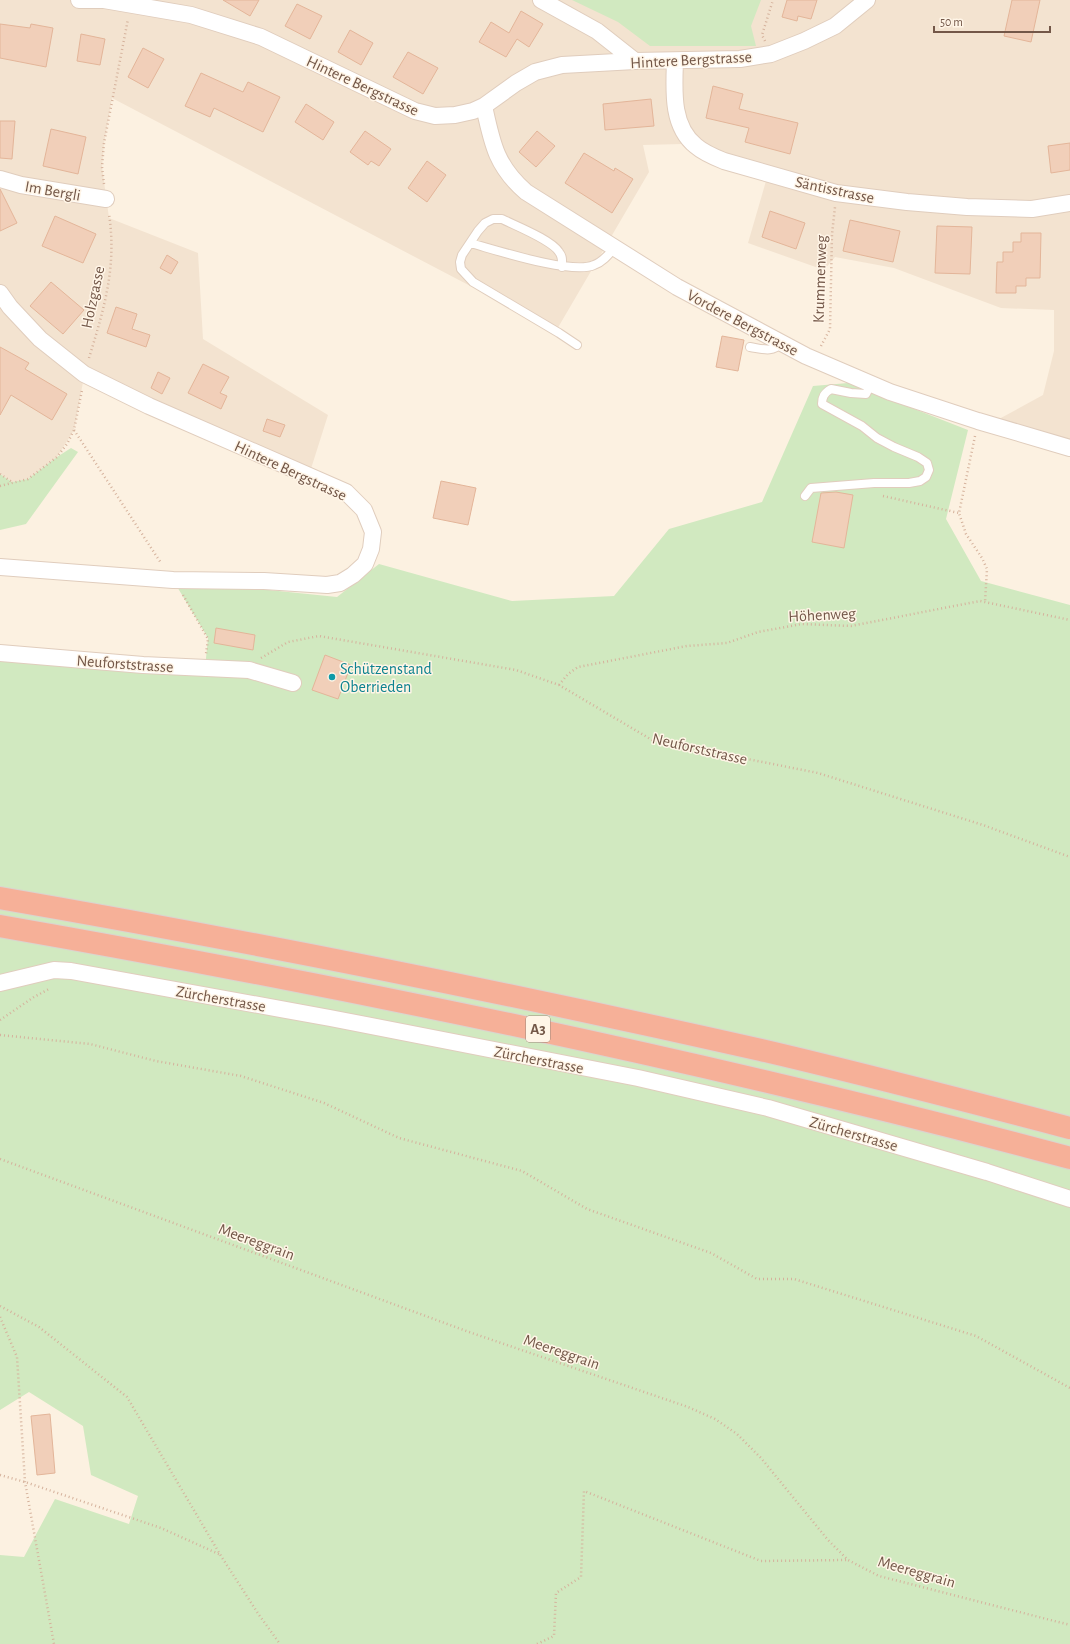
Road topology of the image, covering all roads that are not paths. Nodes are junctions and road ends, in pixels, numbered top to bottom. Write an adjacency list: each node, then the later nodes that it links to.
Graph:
1 (79, 0): 2 (street, Hintere Bergstrasse)
2 (104, 0): 7 (street, Hintere Bergstrasse)
3 (541, 0): 5 (street)
4 (867, 0): 6 (street, Hintere Bergstrasse)
5 (636, 61): 6 (street, Hintere Bergstrasse); 7 (street, Hintere Bergstrasse)
6 (675, 61): 10 (street, Säntisstrasse)
7 (484, 106): 12 (street, Vordere Bergstrasse)
8 (0, 179): 9 (street, Im Bergli)
9 (106, 199)
10 (1070, 203)
11 (470, 243): 13 (lane); 13 (lane); 16 (lane)
12 (615, 247): 13 (lane); 15 (street, Vordere Bergstrasse)
13 (562, 267)
14 (0, 293): 21 (street, Hintere Bergstrasse)
15 (781, 343): 17 (lane); 18 (street, Vordere Bergstrasse)
16 (577, 345)
17 (750, 348)
18 (871, 384): 19 (street, Vordere Bergstrasse); 20 (lane)
19 (1070, 448)
20 (805, 496)
21 (0, 567)
22 (0, 653): 23 (street, Neuforststrasse)
23 (292, 683)
24 (0, 898): 27 (highway, A3)
25 (0, 926): 28 (highway, A3)
26 (0, 983): 29 (street, Zürcherstrasse)
27 (1070, 1128)
28 (1070, 1158)
29 (1070, 1199)

